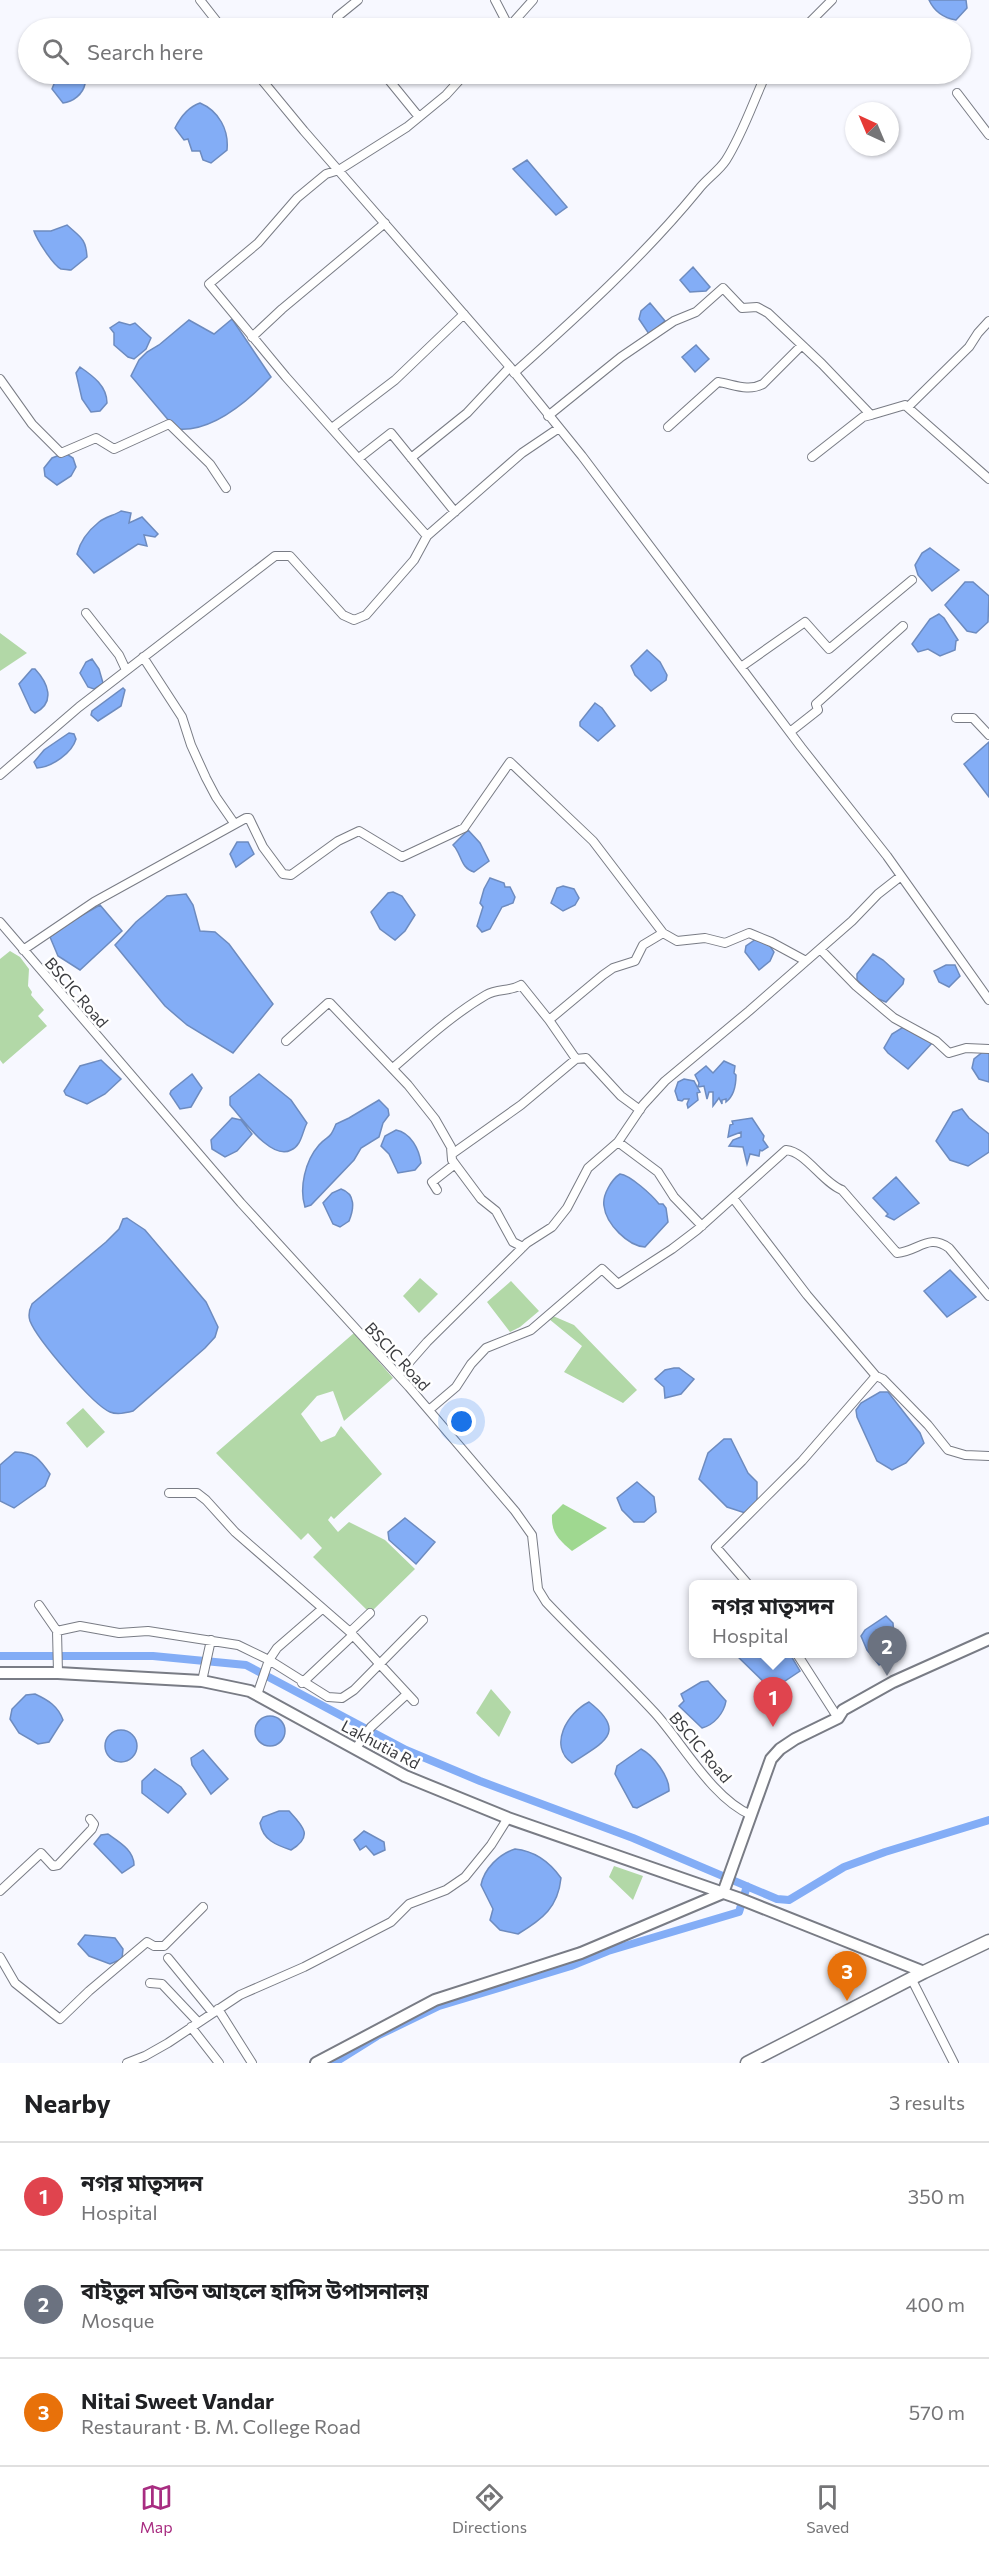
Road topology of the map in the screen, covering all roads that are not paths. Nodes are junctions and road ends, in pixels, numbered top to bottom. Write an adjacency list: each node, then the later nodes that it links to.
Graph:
1 (200, 0): 6 (street)
2 (358, 0): 7 (street)
3 (495, 0): 8 (street)
4 (533, 0): 9 (street)
5 (832, 0): 10 (street)
6 (214, 18)
7 (338, 18)
8 (503, 18)
9 (517, 18)
10 (814, 18)
11 (265, 84): 18 (street)
12 (392, 84): 16 (street)
13 (456, 84): 16 (street)
14 (762, 84): 24 (street)
15 (957, 93): 17 (street)
16 (419, 117): 18 (street)
17 (989, 135)
18 (339, 170): 19 (street); 22 (street)
19 (385, 223): 20 (street); 22 (street)
20 (464, 314): 24 (street); 30 (street)
21 (989, 321): 26 (street)
22 (252, 337): 30 (street)
23 (802, 345): 27 (street); 28 (street); 29 (street)
24 (512, 370): 28 (street); 34 (street)
25 (0, 379): 36 (street)
26 (908, 407): 27 (street); 35 (street)
27 (871, 415): 32 (street)
28 (548, 416): 31 (street)
29 (668, 427)
30 (332, 428): 33 (street)
31 (559, 428): 37 (street); 43 (street)
32 (812, 457)
33 (359, 458): 34 (street); 38 (street)
34 (411, 458): 37 (street)
35 (989, 478)
36 (226, 488)
37 (456, 512): 38 (street)
38 (427, 536): 42 (street)
39 (912, 580): 43 (street)
40 (86, 613): 44 (street)
41 (903, 626): 46 (street)
42 (143, 657): 44 (street); 49 (street)
43 (741, 667): 46 (street)
44 (126, 670): 48 (street)
45 (956, 718): 47 (street)
46 (790, 732): 50 (street)
47 (989, 735)
48 (0, 775)
49 (234, 823): 52 (street); 54 (street)
50 (901, 876): 53 (street); 56 (street)
51 (0, 922): 54 (street, BSCIC Road)
52 (663, 933): 55 (street); 57 (street)
53 (820, 949): 55 (street); 59 (street)
54 (23, 950): 71 (street, BSCIC Road)
55 (806, 961): 62 (street)
56 (989, 1000)
57 (549, 1020): 60 (street); 61 (street)
58 (286, 1041): 61 (street)
59 (989, 1049)
60 (576, 1059): 62 (street); 64 (street)
61 (394, 1067): 64 (street)
62 (640, 1110): 63 (street)
63 (618, 1142): 68 (street); 69 (street)
64 (452, 1154): 65 (street)
65 (455, 1164): 66 (street); 69 (street)
66 (437, 1190)
67 (733, 1198): 68 (street); 70 (street); 72 (street)
68 (702, 1226): 73 (street)
69 (524, 1247): 71 (street)
70 (989, 1296)
71 (399, 1376): 73 (street, BSCIC Road)
72 (876, 1376): 74 (street); 76 (street)
73 (429, 1410): 97 (street, BSCIC Road)
74 (989, 1456)
75 (169, 1493): 78 (street)
76 (745, 1580)
77 (39, 1605): 81 (street)
78 (322, 1609): 82 (street); 86 (street)
79 (370, 1613): 82 (street)
80 (423, 1620): 87 (street)
81 (57, 1631): 84 (street); 89 (street)
82 (351, 1633): 87 (street); 91 (street)
83 (989, 1639): 95 (street)
84 (211, 1640): 86 (street); 90 (street)
85 (800, 1658): 95 (street)
86 (269, 1659): 91 (street); 93 (street)
87 (380, 1664): 91 (street); 92 (street)
88 (0, 1672): 89 (street, Lakhutia Rd)
89 (58, 1673): 90 (street, Lakhutia Rd)
90 (202, 1682): 93 (street, Lakhutia Rd)
91 (302, 1683)
92 (407, 1694): 94 (street); 96 (street)
93 (257, 1695): 96 (street, Lakhutia Rd)
94 (414, 1701)
95 (838, 1718): 97 (street)
96 (356, 1748): 98 (street, Lakhutia Rd)
97 (751, 1815): 100 (street)
98 (508, 1818): 100 (street, Lakhutia Rd); 109 (street)
99 (90, 1819): 101 (street)
100 (724, 1890): 106 (street, Lakhutia Rd); 114 (street)
101 (0, 1891)
102 (203, 1907): 104 (street)
103 (989, 1941): 106 (main road)
104 (0, 1957)
105 (168, 1958): 109 (street)
106 (924, 1972): 107 (main road)
107 (911, 1978): 115 (main road); 116 (street)
108 (150, 1983): 110 (street)
109 (216, 2011): 110 (street); 111 (street)
110 (195, 2025): 112 (street); 113 (street)
111 (250, 2062)
112 (128, 2063)
113 (219, 2063)
114 (316, 2063)
115 (747, 2063)
116 (954, 2063)

